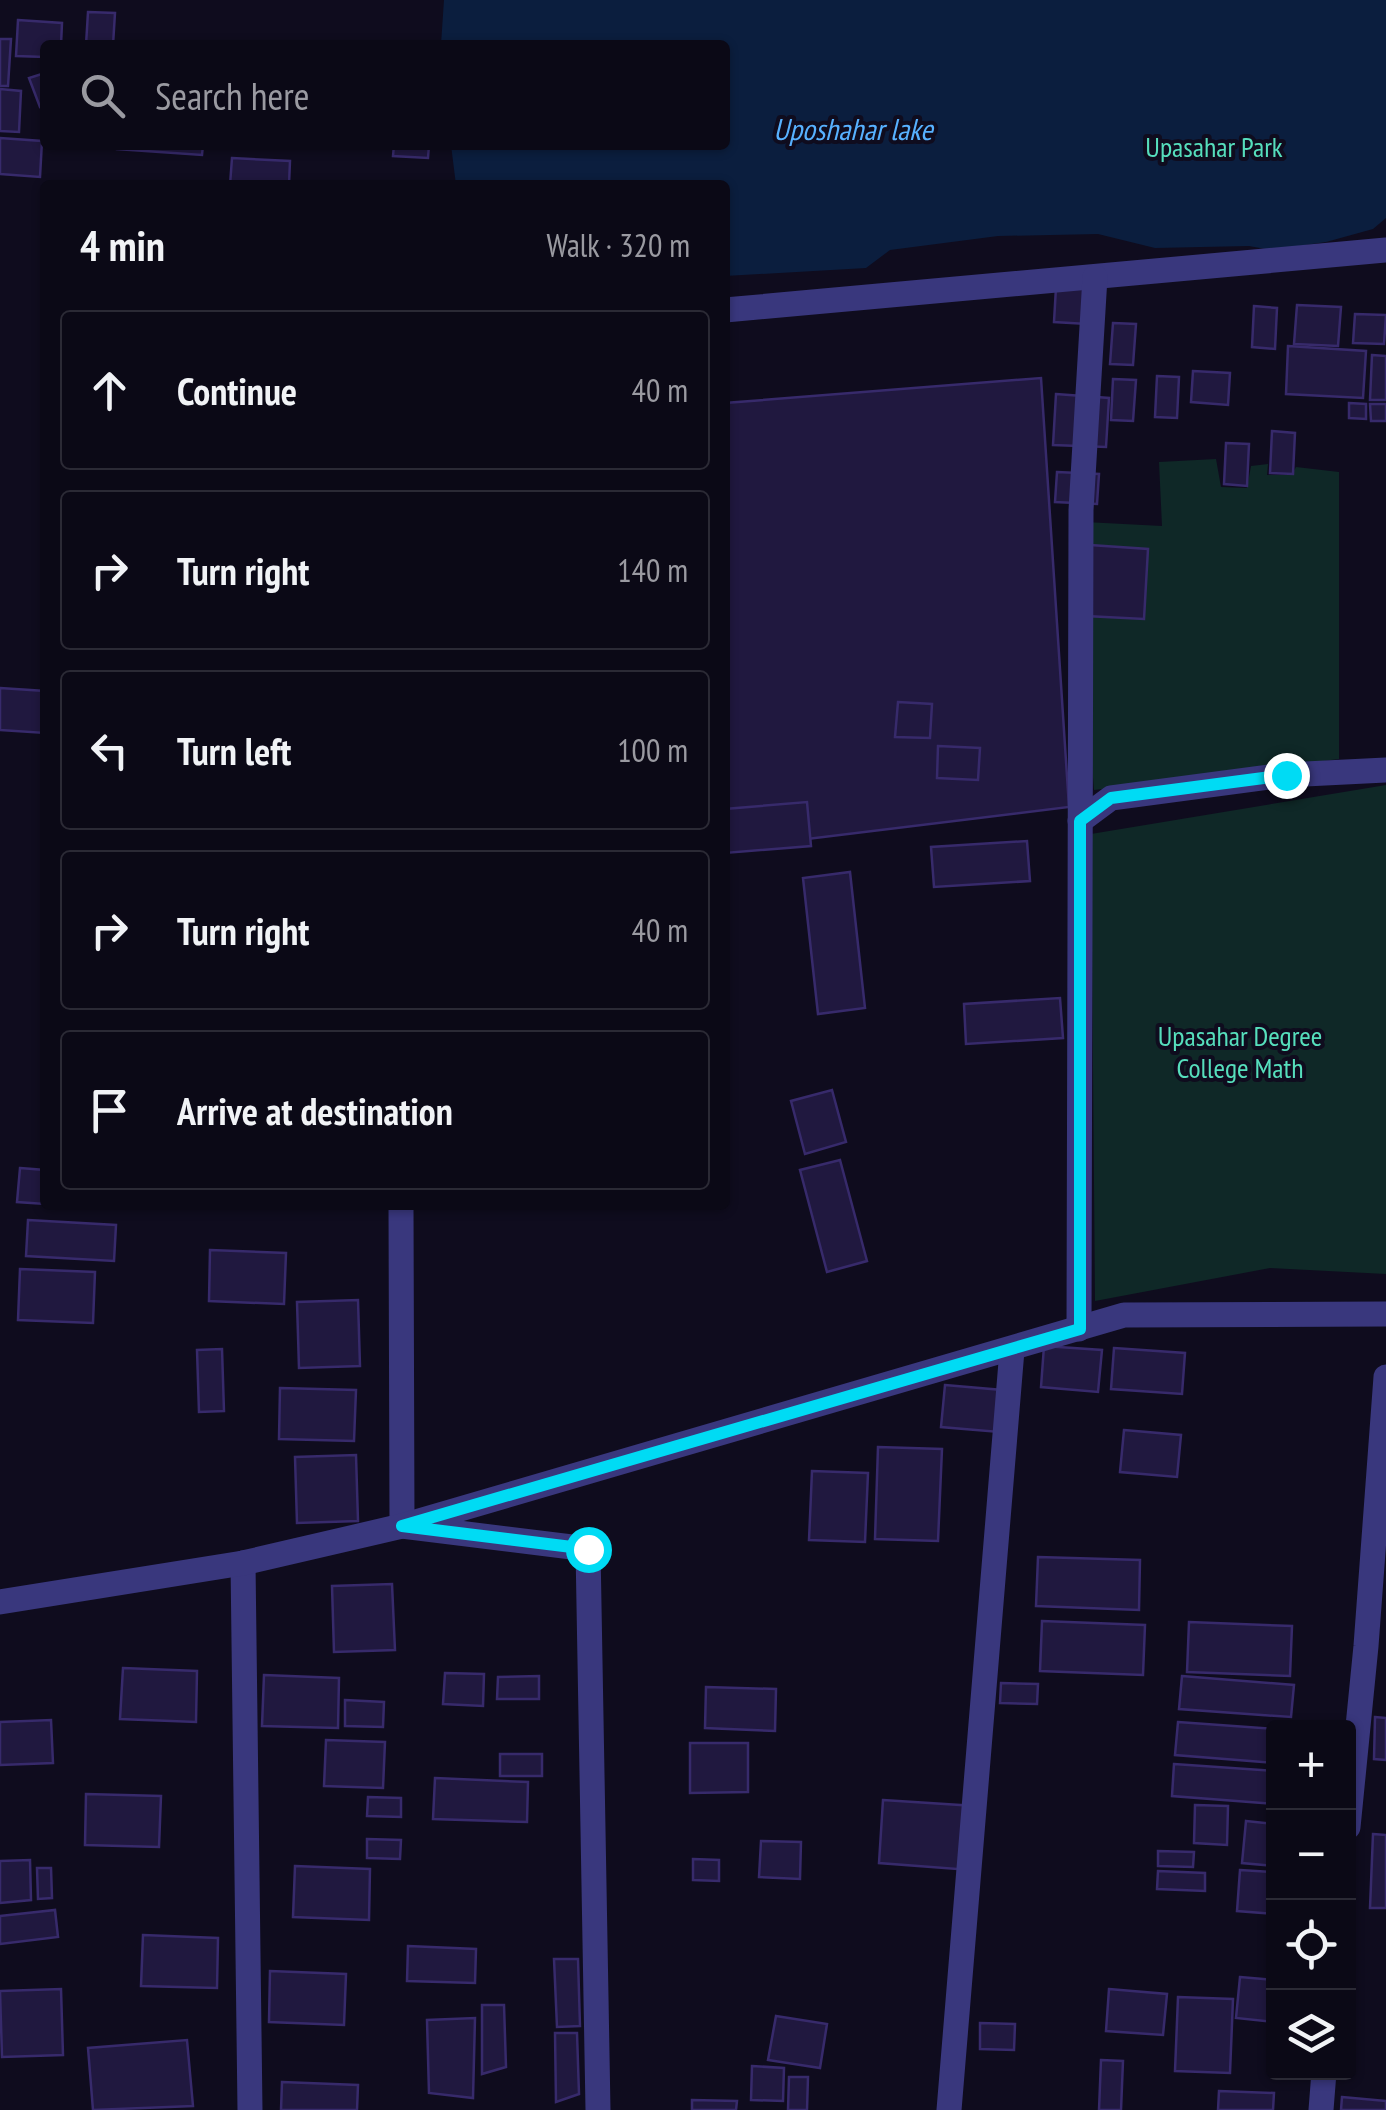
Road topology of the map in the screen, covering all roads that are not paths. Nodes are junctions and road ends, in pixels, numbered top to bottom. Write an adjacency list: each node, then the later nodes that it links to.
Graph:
1 (1386, 250): 2 (street)
2 (1094, 276): 3 (street); 5 (street)
3 (730, 310)
4 (1386, 770): 5 (street)
5 (1080, 821): 8 (street)
6 (401, 1210): 11 (street)
7 (1386, 1314): 8 (street)
8 (1080, 1329): 9 (street)
9 (1012, 1350): 11 (street); 18 (street)
10 (1386, 1376): 14 (street)
11 (402, 1526): 12 (street); 17 (street)
12 (244, 1563): 13 (street); 16 (street)
13 (0, 1602)
14 (1350, 1810)
15 (1323, 2080): 19 (street)
16 (250, 2110)
17 (598, 2110)
18 (948, 2110)
19 (1320, 2110)

